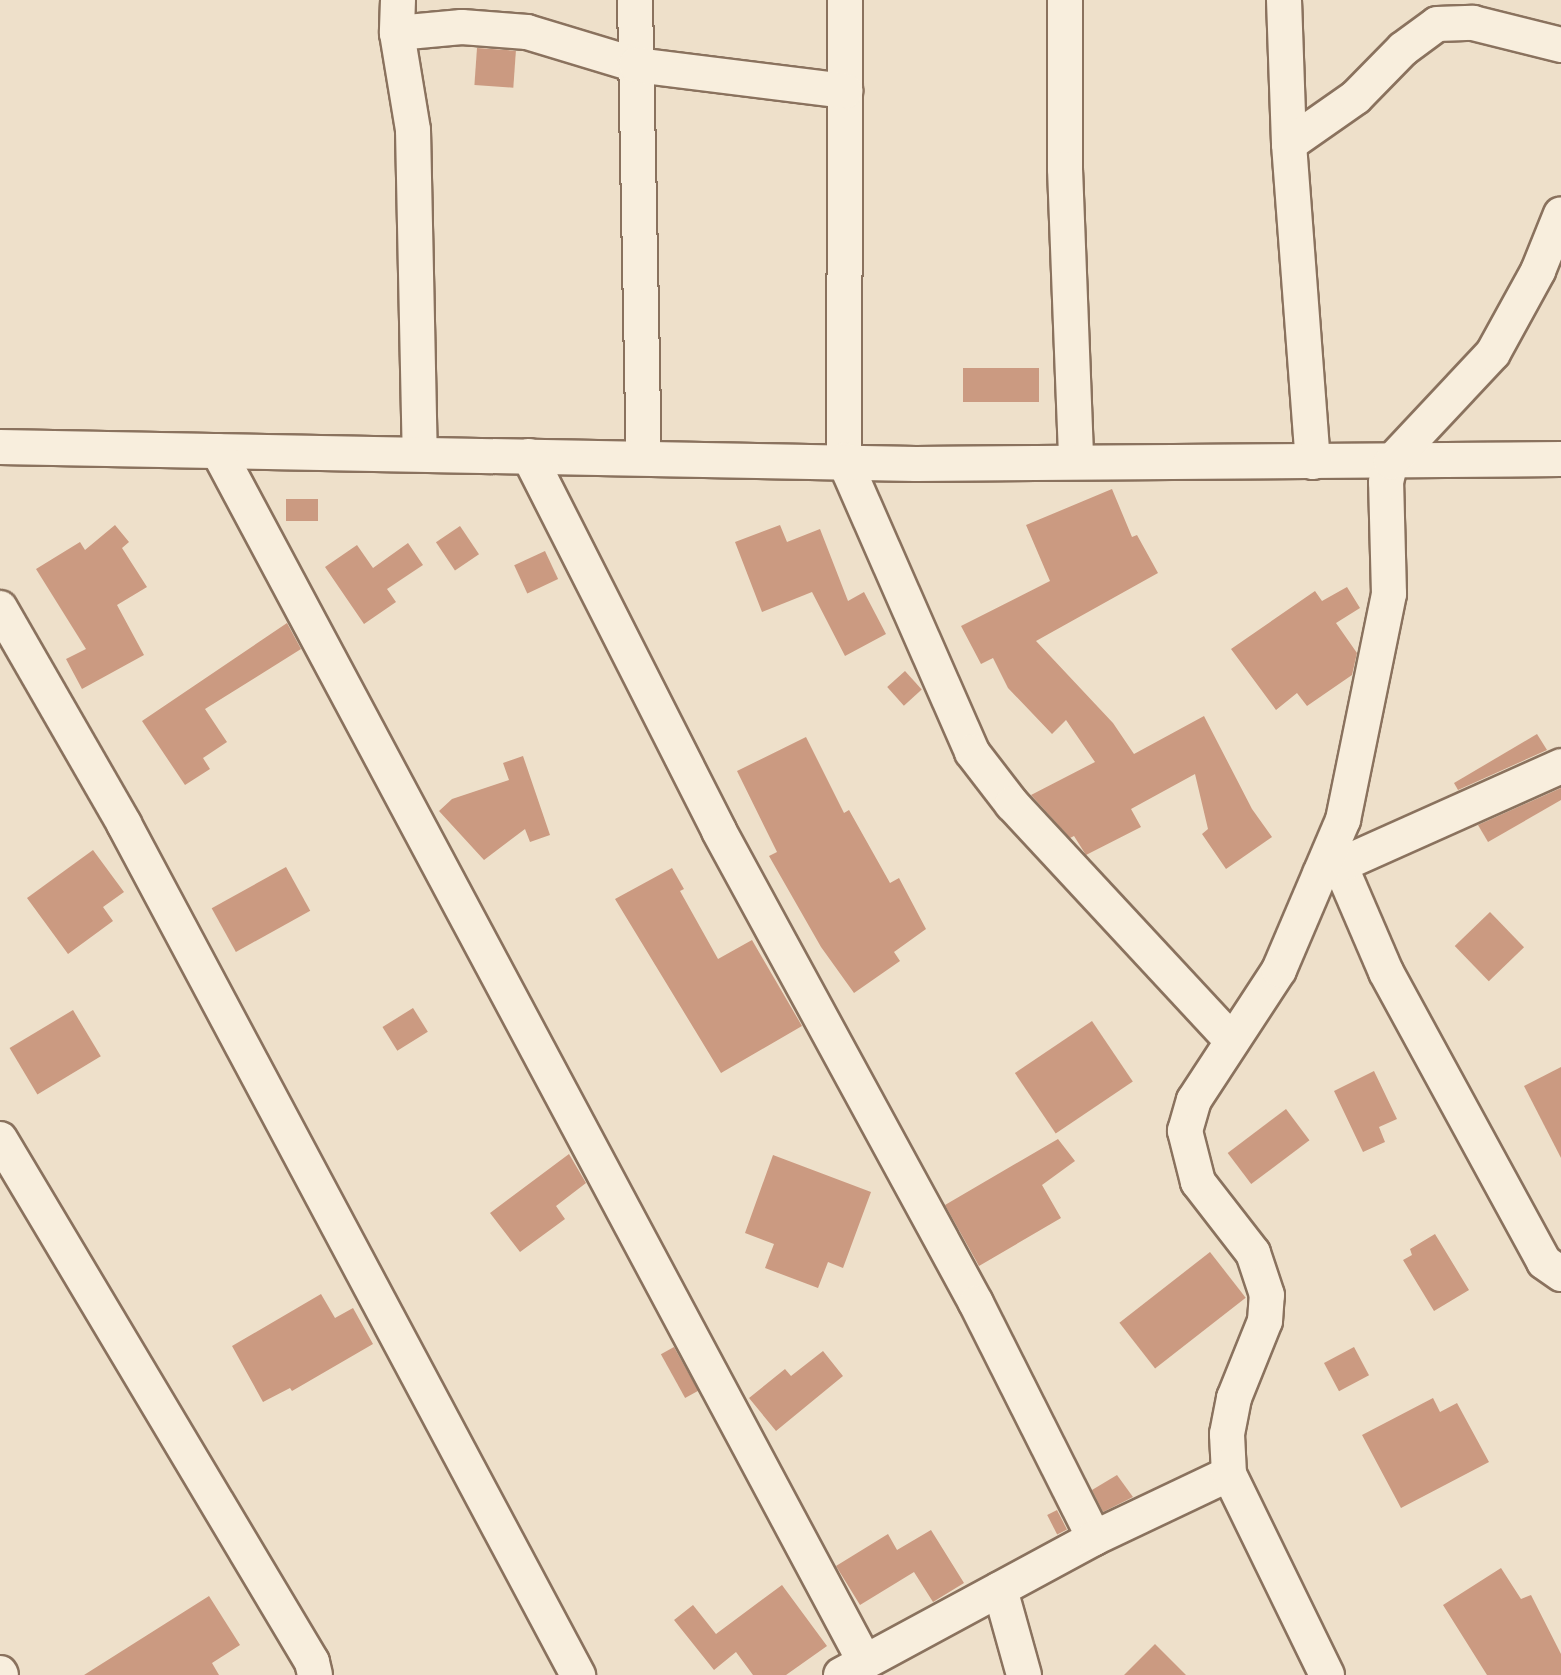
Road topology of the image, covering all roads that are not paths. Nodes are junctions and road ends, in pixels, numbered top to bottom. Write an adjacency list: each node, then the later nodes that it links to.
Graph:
1 (635, 0): 7 (street)
2 (845, 0): 8 (street)
3 (1065, 0): 18 (street)
4 (1284, 0): 9 (street)
5 (398, 16): 7 (street); 13 (street)
6 (1561, 45): 9 (street)
7 (636, 65): 8 (street); 15 (street)
8 (845, 91): 17 (street)
9 (1289, 144): 19 (street)
10 (1561, 214): 20 (street)
11 (0, 447): 12 (street)
12 (218, 451): 13 (street); 30 (street)
13 (420, 454): 14 (street)
14 (529, 456): 15 (street); 28 (street)
15 (644, 458): 17 (street)
16 (1561, 459): 20 (street)
17 (844, 460): 18 (street); 24 (street)
18 (1076, 462): 19 (street)
19 (1313, 462): 20 (street)
20 (1391, 462): 23 (street)
21 (0, 608): 32 (street)
22 (1561, 766): 23 (street)
23 (1330, 870): 24 (street); 26 (street)
24 (1232, 1041): 27 (street)
25 (0, 1139): 31 (street)
26 (1561, 1274)
27 (1229, 1474): 28 (street); 34 (street)
28 (1094, 1538): 29 (street)
29 (1000, 1589): 30 (street); 33 (street)
30 (853, 1668)
31 (315, 1675)
32 (578, 1675)
33 (1024, 1675)
34 (1327, 1675)

